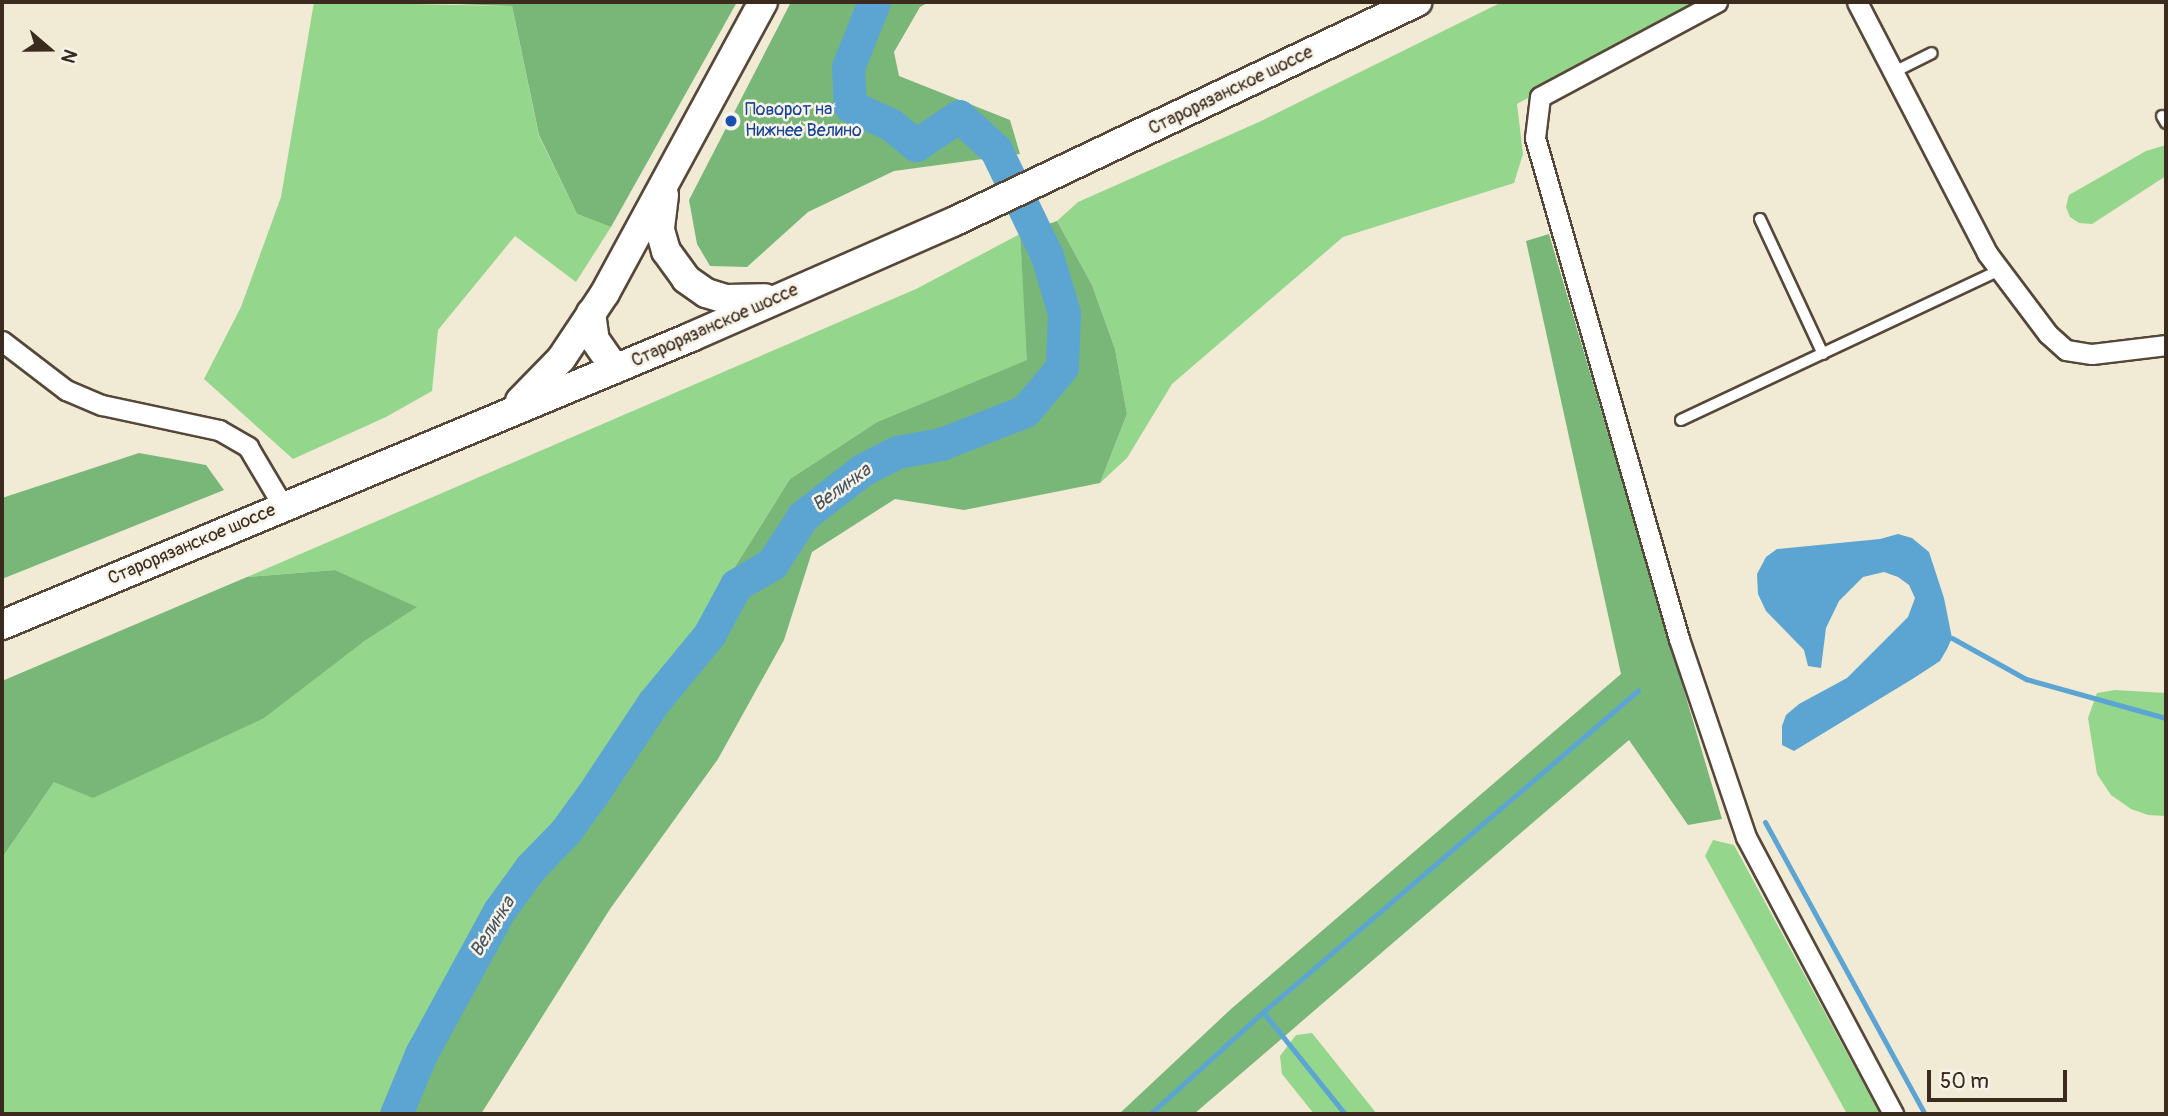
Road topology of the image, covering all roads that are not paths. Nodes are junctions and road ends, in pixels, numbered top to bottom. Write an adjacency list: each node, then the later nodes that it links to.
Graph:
1 (763, 2): 7 (main road)
2 (1417, 2): 11 (main road, Старорязанское шоссе)
3 (1717, 2): 22 (street)
4 (1857, 2): 6 (street)
5 (1932, 53): 6 (lane)
6 (1894, 72): 9 (street)
7 (668, 178): 10 (main road); 12 (main road)
8 (1760, 219): 16 (lane)
9 (2000, 270): 15 (street); 16 (lane)
10 (686, 279): 11 (main road); 13 (main road)
11 (785, 295): 13 (main road, Старорязанское шоссе)
12 (591, 313): 17 (main road); 18 (main road)
13 (691, 337): 17 (main road, Старорязанское шоссе)
14 (2, 341): 20 (street)
15 (2166, 345)
16 (1823, 354): 19 (lane)
17 (615, 369): 18 (main road, Старорязанское шоссе)
18 (504, 414): 20 (main road, Старорязанское шоссе)
19 (1681, 420)
20 (283, 506): 21 (main road, Старорязанское шоссе)
21 (2, 625)
22 (1894, 1114)

